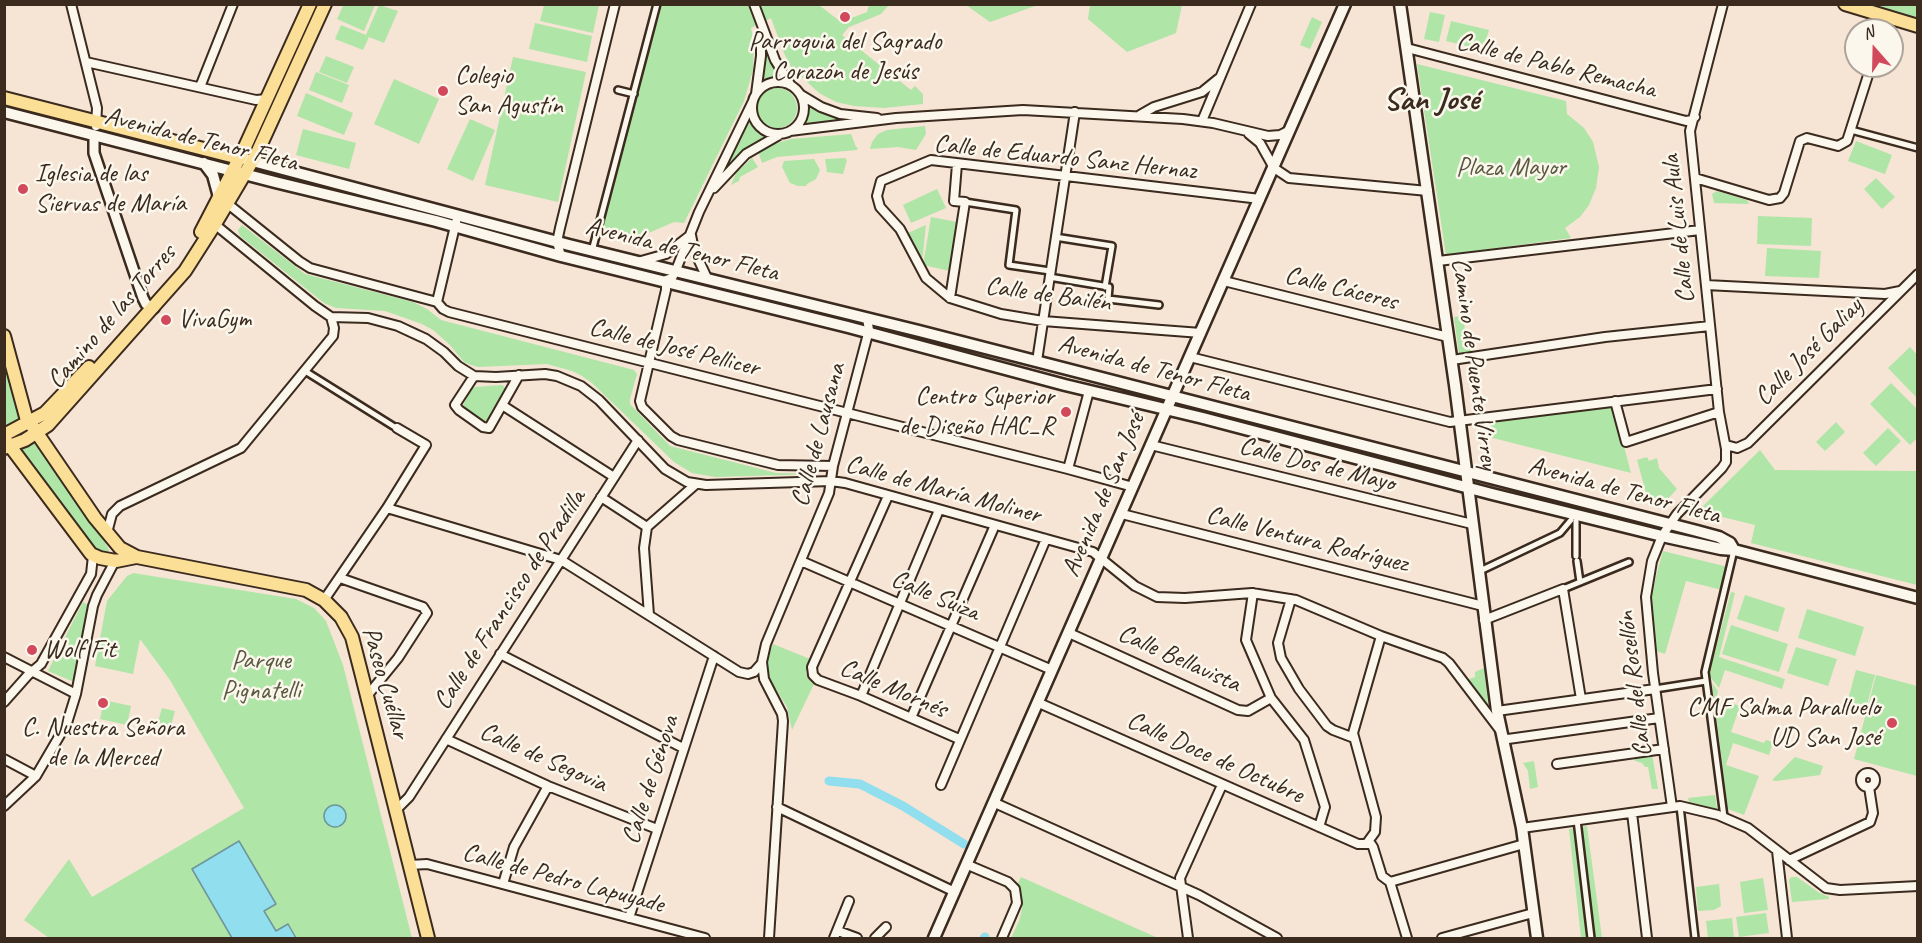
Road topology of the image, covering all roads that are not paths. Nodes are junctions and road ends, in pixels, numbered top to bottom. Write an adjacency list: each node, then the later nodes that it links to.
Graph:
1 (72, 4): 17 (street)
2 (233, 4): 20 (street)
3 (310, 4): 28 (main road, Camino de las Torres)
4 (325, 4): 45 (main road, Camino de las Torres)
5 (615, 4): 64 (street)
6 (657, 4): 23 (street)
7 (754, 4): 15 (street)
8 (1251, 4): 18 (street)
9 (1345, 4): 37 (main road, Avenida de San José)
10 (1400, 4): 16 (main road, Camino de Puente Virrey)
11 (1723, 4): 33 (street, Calle de Luis Aula)
12 (1845, 4): 13 (main road)
13 (1887, 16): 14 (main road)
14 (1917, 26)
15 (761, 27): 21 (street); 27 (street)
16 (1407, 48): 33 (street, Calle de Pablo Remacha); 53 (main road, Camino de Puente Virrey)
17 (86, 62): 20 (street); 35 (street)
18 (1221, 75): 25 (street); 29 (street)
19 (1867, 78): 38 (street)
20 (200, 87): 28 (street)
21 (792, 87): 24 (street); 27 (street)
22 (618, 90): 23 (street)
23 (634, 94): 65 (street)
24 (800, 94): 34 (street); 39 (street)
25 (1193, 95): 29 (street); 32 (street)
26 (4, 98): 35 (main road, Avenida de Tenor Fleta)
27 (754, 98): 41 (street); 55 (street)
28 (267, 99): 44 (main road, Camino de las Torres)
29 (1208, 106): 36 (street)
30 (4, 112): 42 (main road, Avenida de Tenor Fleta)
31 (1075, 112): 32 (street); 34 (street); 51 (street)
32 (1140, 116): 36 (street)
33 (1695, 117): 52 (street, Calle de Luis Aula)
34 (896, 118): 39 (street)
35 (98, 121): 42 (street); 44 (main road, Avenida de Tenor Fleta)
36 (1202, 121): 40 (street)
37 (1290, 130): 40 (street); 48 (main road, Avenida de San José)
38 (1851, 130): 43 (street); 52 (street)
39 (790, 131): 41 (street)
40 (1247, 133): 48 (street)
41 (781, 134): 55 (street)
42 (94, 135): 46 (main road, Avenida de Tenor Fleta); 82 (street)
43 (1917, 148)
44 (239, 158): 45 (main road, Avenida de Tenor Fleta); 49 (main road, Camino de las Torres)
45 (252, 161): 50 (main road, Camino de las Torres); 59 (main road, Avenida de Tenor Fleta)
46 (204, 163): 49 (main road, Avenida de Tenor Fleta); 57 (main road)
47 (957, 164): 51 (street, Calle de Eduardo Sanz Hernaz); 54 (street, Calle de Eduardo Sanz Hernaz); 58 (street)
48 (1274, 168): 53 (street); 56 (main road, Avenida de San José)
49 (232, 171): 50 (main road, Avenida de Tenor Fleta); 57 (main road, Camino de las Torres)
50 (245, 174): 57 (main road, Camino de las Torres); 59 (main road, Avenida de Tenor Fleta)
51 (1064, 177): 56 (street, Calle de Eduardo Sanz Hernaz); 63 (street)
52 (1695, 178): 61 (street, Calle de Luis Aula)
53 (1428, 191): 67 (main road, Camino de Puente Virrey)
54 (877, 192): 79 (street, Calle de Bailén)
55 (706, 198): 62 (street)
56 (1260, 199): 74 (main road, Avenida de San José)
57 (224, 200): 60 (main road, Camino de las Torres); 80 (street, Calle de José Pellicer)
58 (965, 202): 70 (street); 79 (street)
59 (456, 221): 64 (main road, Avenida de Tenor Fleta); 66 (main road, Avenida de Tenor Fleta); 80 (street)
60 (212, 222): 82 (main road, Camino de las Torres); 84 (street)
61 (1700, 230): 67 (street); 75 (street, Calle de Luis Aula)
62 (691, 234): 68 (street); 69 (street); 72 (street)
63 (1055, 237): 70 (street); 76 (street)
64 (557, 242): 65 (main road, Avenida de Tenor Fleta); 66 (street, Avenida de Tenor Fleta)
65 (592, 251): 68 (main road, Avenida de Tenor Fleta)
66 (561, 256): 73 (main road, Avenida de Tenor Fleta)
67 (1438, 261): 91 (main road, Camino de Puente Virrey)
68 (638, 262): 69 (main road, Avenida de Tenor Fleta)
69 (676, 270): 72 (main road, Avenida de Tenor Fleta); 73 (street)
70 (1049, 274): 76 (street); 86 (street)
71 (1917, 274): 77 (street, Calle José Galiay)
72 (707, 278): 85 (main road, Avenida de Tenor Fleta)
73 (666, 280): 88 (main road, Avenida de Tenor Fleta); 95 (street)
74 (1224, 281): 89 (main road, Avenida de San José); 91 (street, Calle Cáceres)
75 (1706, 285): 78 (street); 87 (street, Calle de Luis Aula)
76 (1104, 287): 81 (street)
77 (1902, 290): 78 (street); 83 (street, Calle José Galiay)
78 (1874, 293): 83 (street)
79 (950, 298): 86 (street, Calle de Bailén)
80 (437, 302): 95 (street, Calle de José Pellicer)
81 (1159, 304)
82 (150, 306): 109 (main road, Camino de las Torres)
83 (1882, 309): 113 (street, Calle José Galiay)
84 (331, 317): 96 (street); 98 (street)
85 (867, 318): 88 (street, Calle de Lausana); 94 (main road, Avenida de Tenor Fleta)
86 (1043, 321): 89 (street, Calle de Bailén); 94 (street)
87 (1710, 326): 93 (street); 99 (street, Calle de Luis Aula)
88 (869, 332): 100 (main road, Avenida de Tenor Fleta); 106 (street, Calle de Lausana)
89 (1201, 333): 92 (main road, Avenida de San José)
90 (4, 336): 109 (main road)
91 (1448, 337): 93 (main road, Camino de Puente Virrey)
92 (1190, 357): 101 (main road, Avenida de San José); 107 (street)
93 (1452, 360): 107 (main road, Camino de Puente Virrey)
94 (1037, 361): 101 (main road, Avenida de Tenor Fleta)
95 (648, 362): 106 (street, Calle de José Pellicer); 114 (street, Calle de María Moliner)
96 (305, 371): 108 (street); 132 (street)
97 (519, 375): 98 (street, Calle de María Moliner); 103 (street); 110 (street, Calle de María Moliner)
98 (474, 376): 103 (street)
99 (1717, 389): 102 (street); 105 (street, Calle de Luis Aula)
100 (1089, 391): 104 (main road, Avenida de Tenor Fleta); 115 (street)
101 (1171, 397): 104 (main road, Avenida de San José); 116 (main road, Avenida de Tenor Fleta)
102 (1615, 401): 105 (street); 107 (street)
103 (502, 405): 117 (street)
104 (1166, 410): 112 (main road, Avenida de San José); 121 (main road, Avenida de Tenor Fleta)
105 (1719, 412): 113 (street, Calle de Luis Aula)
106 (848, 414): 114 (street, Calle de Lausana); 115 (street, Calle de José Pellicer)
107 (1460, 421): 116 (main road, Camino de Puente Virrey)
108 (395, 427): 124 (street)
109 (33, 429): 111 (main road, Camino de las Torres); 132 (main road)
110 (638, 440): 117 (street, Calle de Francisco de Pradilla); 119 (street, Calle de María Moliner)
111 (6, 442): 135 (main road)
112 (1151, 445): 120 (main road, Avenida de San José); 127 (street, Calle Dos de Mayo)
113 (1726, 449): 128 (street, Calle del Rosellón)
114 (833, 466): 118 (street, Calle de Lausana)
115 (1068, 469): 120 (street, Calle de José Pellicer)
116 (1466, 472): 121 (main road, Camino de Puente Virrey); 128 (main road, Avenida de Tenor Fleta)
117 (614, 477): 123 (street, Calle de Francisco de Pradilla)
118 (831, 482): 119 (street, Calle de María Moliner); 122 (street, Calle de María Moliner); 140 (street, Calle de Lausana)
119 (696, 484): 130 (street)
120 (1133, 487): 126 (main road, Avenida de San José)
121 (1468, 488): 127 (main road, Camino de Puente Virrey); 131 (main road, Avenida de Tenor Fleta)
122 (888, 496): 125 (street, Calle de María Moliner); 145 (street)
123 (601, 498): 130 (street); 137 (street, Calle de Francisco de Pradilla)
124 (387, 508): 137 (street); 143 (street)
125 (939, 510): 129 (street, Calle de María Moliner); 152 (street)
126 (1122, 514): 138 (main road, Avenida de San José); 154 (street, Calle Ventura Rodríguez)
127 (1472, 524): 142 (main road, Camino de Puente Virrey)
128 (1670, 524): 131 (street, Calle del Rosellón); 134 (main road, Avenida de Tenor Fleta)
129 (995, 525): 133 (street, Calle de María Moliner); 157 (street)
130 (647, 527): 155 (street)
131 (1662, 536): 134 (main road, Avenida de Tenor Fleta); 168 (street, Calle del Rosellón)
132 (111, 539): 136 (main road, Paseo Cuéllar); 139 (street)
133 (1046, 539): 138 (street, Calle de María Moliner); 160 (street)
134 (1734, 550): 148 (main road, Avenida de Tenor Fleta); 167 (street)
135 (93, 556): 139 (main road); 150 (street)
136 (137, 557): 139 (main road, Paseo Cuéllar); 151 (main road, Paseo Cuéllar)
137 (561, 560): 155 (street); 161 (street, Calle de Francisco de Pradilla)
138 (1102, 560): 147 (street, Calle de María Moliner); 158 (main road, Avenida de San José)
139 (116, 561): 153 (street)
140 (801, 561): 145 (street, Calle Suiza); 164 (street, Calle de Lausana)
141 (1629, 562): 144 (street)
142 (1478, 572): 144 (street); 154 (main road, Camino de Puente Virrey)
143 (340, 578): 151 (street); 170 (street)
144 (1580, 582): 146 (street)
145 (850, 584): 152 (street, Calle Suiza); 171 (street, Calle Mornés)
146 (1563, 589): 156 (street); 173 (street)
147 (1253, 593): 149 (street, Calle de María Moliner); 172 (street)
148 (1917, 598)
149 (1291, 599): 159 (street, Calle de María Moliner); 180 (street)
150 (77, 600): 153 (street); 166 (street)
151 (324, 600): 170 (main road, Paseo Cuéllar)
152 (900, 604): 157 (street, Calle Suiza); 171 (street)
153 (93, 606): 169 (street)
154 (1483, 606): 156 (main road, Camino de Puente Virrey)
155 (649, 615): 162 (street)
156 (1484, 620): 176 (main road, Camino de Puente Virrey)
157 (952, 626): 160 (street, Calle Suiza); 177 (street)
158 (1069, 633): 165 (main road, Avenida de San José); 172 (street, Calle Bellavista)
159 (1381, 636): 179 (street, Calle de María Moliner); 180 (street)
160 (1000, 646): 165 (street, Calle Suiza); 182 (street)
161 (500, 654): 181 (street, Calle de Francisco de Pradilla); 183 (street)
162 (714, 656): 164 (street); 183 (street, Calle de Génova)
163 (4, 657): 166 (street)
164 (762, 662): 194 (street)
165 (1052, 670): 175 (main road, Avenida de San José)
166 (32, 672): 169 (street); 174 (street)
167 (1706, 681): 168 (street); 198 (street)
168 (1655, 689): 173 (street); 178 (street, Calle del Rosellón)
169 (76, 694): 187 (street)
170 (367, 696): 196 (main road, Paseo Cuéllar)
171 (861, 696): 177 (street, Calle Mornés)
172 (1271, 698): 200 (street)
173 (1581, 699): 176 (street)
174 (4, 702)
175 (1039, 703): 189 (street, Calle Doce de Octubre); 192 (main road, Avenida de San José)
176 (1497, 711): 179 (main road, Camino de Puente Virrey)
177 (911, 718): 182 (street, Calle Mornés)
178 (1659, 718): 179 (street); 184 (street, Calle del Rosellón)
179 (1501, 734): 201 (main road, Camino de Puente Virrey)
180 (1354, 738): 204 (street)
181 (446, 739): 190 (street, Calle de Segovia); 196 (street, Calle de Francisco de Pradilla)
182 (959, 739): 188 (street)
183 (683, 748): 202 (street, Calle de Génova)
184 (1664, 749): 186 (street); 195 (street, Calle del Rosellón)
185 (4, 759): 187 (street)
186 (1557, 764)
187 (36, 776): 193 (street)
188 (941, 785)
189 (1222, 785): 200 (street, Calle Doce de Octubre); 214 (street)
190 (548, 786): 202 (street, Calle de Segovia); 212 (street)
191 (1869, 787): 206 (street)
192 (994, 803): 208 (main road, Avenida de San José); 214 (street)
193 (4, 807)
194 (777, 807): 215 (street); 223 (street)
195 (1676, 807): 197 (street); 198 (street); 235 (street)
196 (396, 810): 207 (main road, Paseo Cuéllar)
197 (1632, 813): 199 (street); 234 (street)
198 (1724, 817): 205 (street)
199 (1577, 820): 201 (street); 233 (street)
200 (1319, 827): 204 (street, Calle Doce de Octubre)
201 (1522, 828): 203 (main road, Camino de Puente Virrey)
202 (657, 829): 218 (street, Calle de Génova)
203 (1524, 844): 211 (street); 217 (main road, Camino de Puente Virrey)
204 (1370, 845): 211 (street)
205 (1776, 849): 206 (street); 210 (street)
206 (1789, 861): 209 (street)
207 (410, 865): 212 (street, Calle de Pedro Lapuyade); 221 (main road, Paseo Cuéllar)
208 (968, 865): 215 (main road, Avenida de San José); 227 (street)
209 (1798, 868): 210 (street); 213 (street)
210 (1780, 876): 236 (street)
211 (1390, 882): 230 (street)
212 (503, 884): 218 (street, Calle de Pedro Lapuyade)
213 (1917, 886)
214 (1182, 888): 228 (street); 229 (street)
215 (956, 892): 226 (main road, Avenida de San José)
216 (849, 901): 220 (street)
217 (1533, 912): 231 (street); 232 (main road, Camino de Puente Virrey)
218 (628, 918): 222 (street, Calle de Pedro Lapuyade)
219 (886, 927): 225 (street)
220 (836, 935): 224 (street)
221 (428, 939)
222 (705, 939)
223 (769, 939)
224 (857, 939)
225 (875, 939)
226 (934, 939)
227 (1002, 939)
228 (1188, 939)
229 (1277, 939)
230 (1407, 939)
231 (1442, 939)
232 (1537, 939)
233 (1591, 939)
234 (1647, 939)
235 (1695, 939)
236 (1787, 939)

